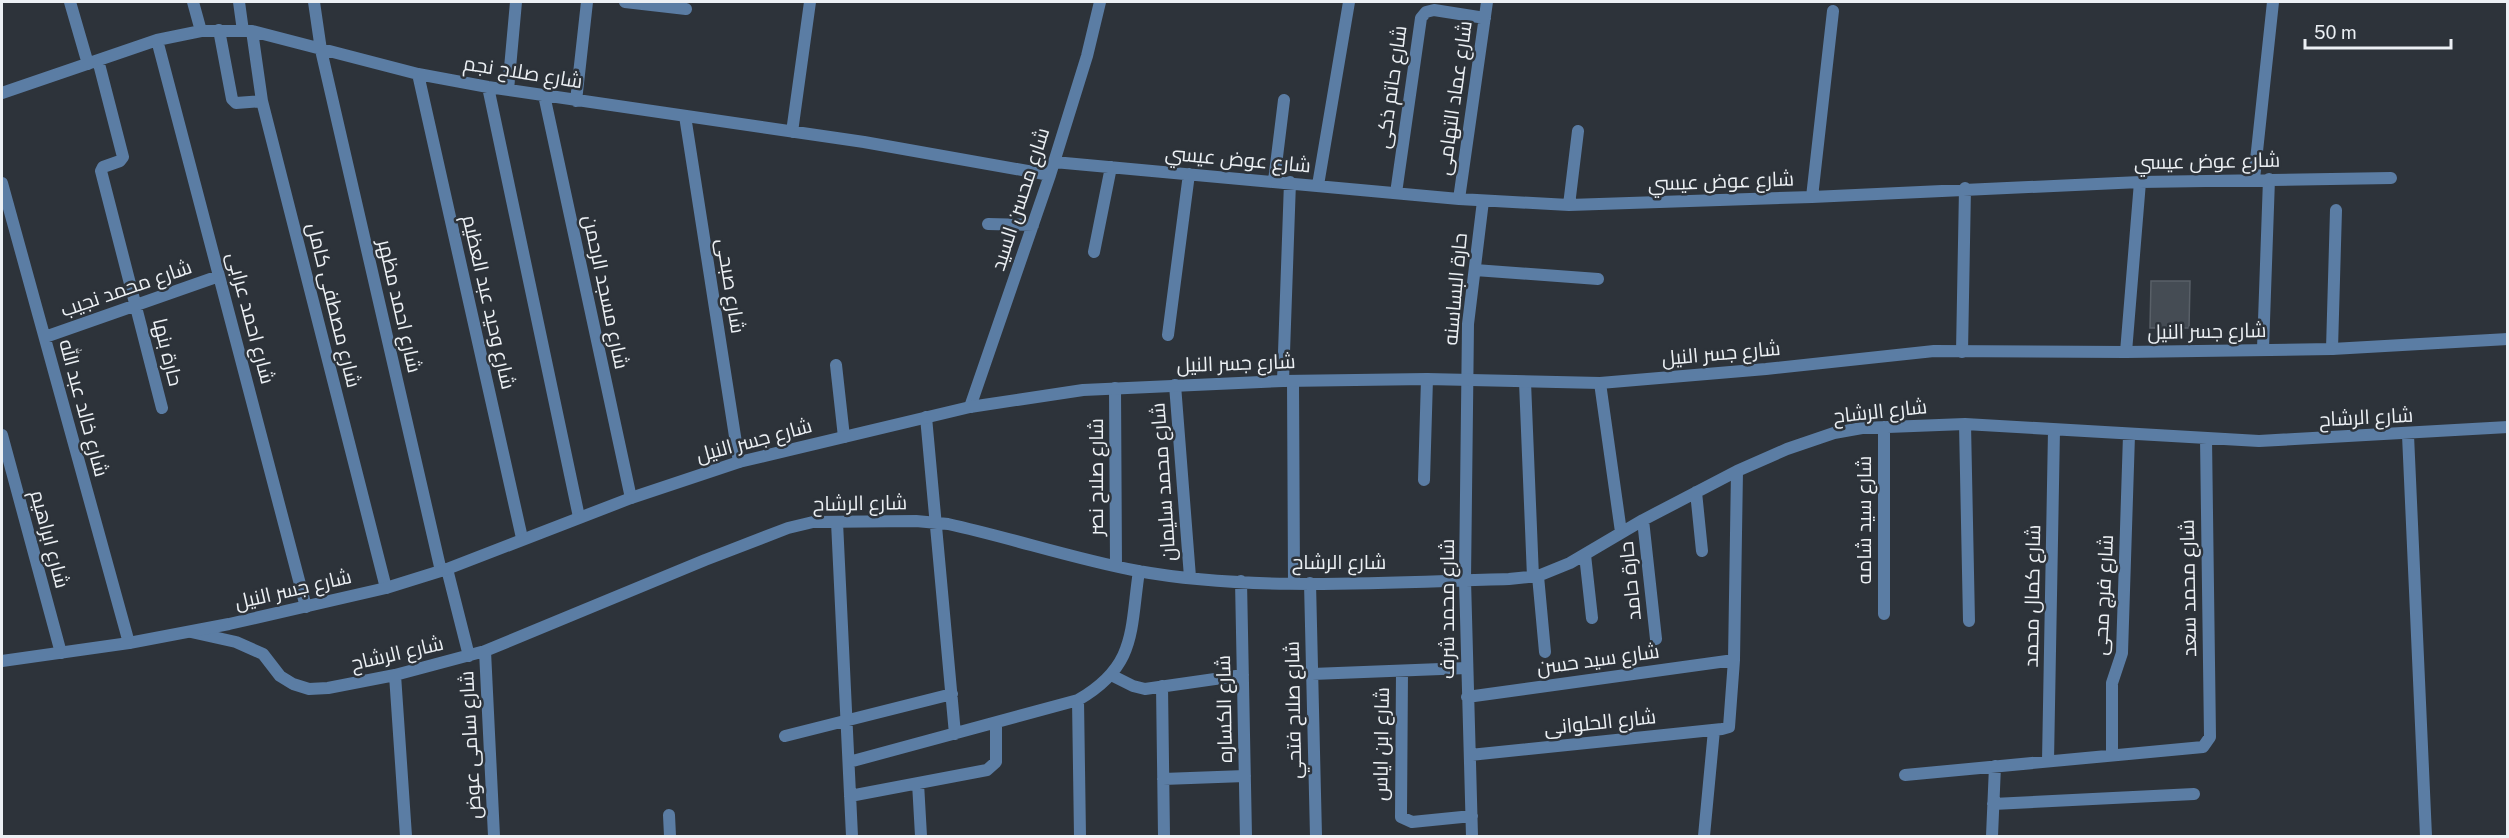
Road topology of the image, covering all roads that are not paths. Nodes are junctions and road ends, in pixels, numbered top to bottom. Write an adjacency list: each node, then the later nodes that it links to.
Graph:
1 (70, 2): 21 (street)
2 (193, 2): 17 (street)
3 (239, 2): 18 (street, شارع مصطفى كامل)
4 (314, 2): 20 (street, شارع احمد مظهر)
5 (516, 2): 24 (street)
6 (586, 2): 28 (street)
7 (625, 2): 13 (street)
8 (810, 2): 32 (street)
9 (1100, 2): 33 (street, شارع محسن السيد)
10 (1348, 2): 44 (street)
11 (1487, 2): 15 (street, شارع عماد التهامى)
12 (2273, 2): 38 (street)
13 (686, 9)
14 (1833, 10): 47 (street)
15 (1485, 18): 46 (street, شارع حاتم ذكى); 48 (street, شارع عماد التهامى)
16 (219, 30): 17 (street, شارع صلاح نجم); 18 (street, شارع صلاح نجم); 29 (street)
17 (201, 31): 19 (street, شارع صلاح نجم)
18 (248, 31): 20 (street, شارع صلاح نجم); 29 (street, شارع مصطفى كامل)
19 (157, 40): 21 (street, شارع صلاح نجم); 56 (street, شارع احمد عرابى)
20 (321, 50): 22 (street, شارع صلاح نجم); 100 (street, شارع احمد مظهر)
21 (93, 62): 25 (street, شارع صلاح نجم); 58 (street, حارة بنها)
22 (418, 74): 23 (street, شارع صلاح نجم); 96 (street, شارع وحيد عبد العظيم)
23 (489, 87): 24 (street, شارع صلاح نجم); 91 (street)
24 (508, 90): 26 (street, شارع صلاح نجم)
25 (2, 93)
26 (544, 94): 28 (street, شارع صلاح نجم); 90 (street, شارع مسجد الرحمن)
27 (1284, 99): 40 (street)
28 (576, 100): 30 (street, شارع صلاح نجم)
29 (262, 101): 108 (street, شارع مصطفى كامل)
30 (685, 116): 32 (street, شارع صلاح نجم); 86 (street, شارع صبحى)
31 (1578, 131): 50 (street)
32 (792, 132): 36 (street, شارع صلاح نجم)
33 (1054, 162): 34 (street, شارع عوض عيسي); 36 (street, شارع محسن السيد)
34 (1111, 167): 35 (street, شارع عوض عيسي); 54 (street)
35 (1189, 174): 40 (street, شارع عوض عيسي); 59 (street)
36 (1050, 175): 53 (street, شارع محسن السيد)
37 (2391, 178): 39 (street, شارع عوض عيسي)
38 (2254, 179): 39 (street, شارع عوض عيسي); 41 (street, شارع عوض عيسي)
39 (2270, 179): 62 (street)
40 (1274, 181): 43 (street, شارع عوض عيسي)
41 (2140, 182): 45 (street, شارع عوض عيسي); 65 (street)
42 (2, 183): 60 (street, شارع خالد عبد الله)
43 (1290, 183): 44 (street, شارع عوض عيسي); 69 (street)
44 (1318, 185): 46 (street, شارع عوض عيسي)
45 (1965, 188): 47 (street, شارع عوض عيسي); 64 (street)
46 (1396, 193): 48 (street, شارع عوض عيسي)
47 (1812, 197): 50 (street, شارع عوض عيسي)
48 (1459, 200): 49 (street, شارع عوض عيسي)
49 (1483, 201): 50 (street, شارع عوض عيسي); 55 (street, حارة البساسنه)
50 (1569, 205)
51 (2336, 210): 63 (street)
52 (988, 224): 53 (street)
53 (1033, 225): 74 (street, شارع محسن السيد)
54 (1094, 252)
55 (1475, 270): 57 (street); 68 (street, حارة البساسنه)
56 (219, 276): 58 (street, شارع محمد نجيب); 109 (street, شارع احمد عرابى)
57 (1598, 279)
58 (136, 305): 60 (street, شارع محمد نجيب); 75 (street, حارة بنها)
59 (1168, 335)
60 (45, 337): 115 (street, شارع خالد عبد الله)
61 (2508, 339): 63 (street, شارع جسر النيل)
62 (2263, 349): 63 (street, شارع جسر النيل); 65 (street, شارع جسر النيل)
63 (2332, 349)
64 (1962, 351): 65 (street, شارع جسر النيل); 71 (street, شارع جسر النيل)
65 (2126, 352)
66 (836, 364): 84 (street)
67 (1427, 379): 68 (street, شارع جسر النيل); 69 (street, شارع جسر النيل); 88 (street)
68 (1468, 380): 70 (street, شارع جسر النيل); 104 (street, شارع محمد شرف)
69 (1288, 381): 72 (street, شارع جسر النيل); 106 (street)
70 (1525, 382): 71 (street, شارع جسر النيل); 102 (street)
71 (1600, 383): 95 (street)
72 (1175, 385): 73 (street, شارع جسر النيل); 103 (street, شارع محمد سليمان)
73 (1115, 388): 74 (street, شارع جسر النيل); 99 (street, شارع صلاح نصر)
74 (970, 407): 76 (street, شارع جسر النيل)
75 (162, 408)
76 (926, 417): 84 (street, شارع جسر النيل); 94 (street)
77 (1965, 424): 78 (street, شارع الرشاح); 80 (street, شارع الرشاح); 112 (street)
78 (1884, 427): 87 (street, شارع الرشاح); 110 (street, شارع سيد شامه)
79 (2508, 427): 83 (street, شارع الرشاح)
80 (2054, 430): 82 (street, شارع الرشاح); 139 (street, شارع كمال محمد)
81 (2, 435): 118 (street, شارع ابراهيم)
82 (2129, 435): 85 (street, شارع الرشاح); 138 (street, شارع فرج محى)
83 (2408, 435): 85 (street, شارع الرشاح); 163 (street)
84 (844, 437): 86 (street, شارع جسر النيل)
85 (2206, 438): 138 (street, شارع محمد سعد)
86 (739, 462): 90 (street, شارع جسر النيل)
87 (1737, 471): 89 (street, شارع الرشاح); 120 (street)
88 (1424, 480)
89 (1696, 492): 92 (street, شارع الرشاح); 97 (street)
90 (631, 498): 91 (street, شارع جسر النيل)
91 (579, 517): 96 (street, شارع جسر النيل)
92 (1643, 520): 95 (street, شارع الرشاح); 114 (street, حارة حامد)
93 (837, 522): 94 (street, شارع الرشاح); 116 (street, شارع الرشاح); 132 (street)
94 (938, 522): 99 (street, شارع الرشاح); 129 (street)
95 (1621, 532): 98 (street, شارع الرشاح)
96 (522, 538): 100 (street, شارع جسر النيل)
97 (1702, 551)
98 (1585, 555): 102 (street, شارع الرشاح); 111 (street)
99 (1116, 566): 101 (street, شارع الرشاح)
100 (444, 570): 108 (street, شارع جسر النيل); 119 (street, شارع احمد مظهر)
101 (1139, 571): 103 (street, شارع الرشاح); 126 (street)
102 (1535, 576): 104 (street, شارع الرشاح); 117 (street)
103 (1190, 577): 105 (street, شارع الرشاح)
104 (1465, 580): 107 (street, شارع الرشاح); 122 (street, شارع محمد شرف)
105 (1241, 581): 106 (street, شارع الرشاح); 127 (street, شارع الكساره)
106 (1294, 582): 107 (street, شارع الرشاح)
107 (1310, 583): 124 (street, شارع صلاح فتحي)
108 (386, 588): 109 (street, شارع جسر النيل)
109 (306, 607): 113 (street, شارع جسر النيل)
110 (1884, 614)
111 (1592, 618)
112 (1970, 621)
113 (190, 631): 115 (street, شارع جسر النيل); 125 (street, شارع الرشاح)
114 (1656, 639)
115 (129, 643): 118 (street, شارع جسر النيل)
116 (485, 651): 119 (street, شارع الرشاح); 152 (street, شارع سامى عوض)
117 (1545, 652)
118 (61, 653): 121 (street, شارع جسر النيل)
119 (469, 656): 125 (street, شارع الرشاح)
120 (1734, 660): 130 (street, شارع سيد حسن); 134 (street, شارع الحلوانى)
121 (2, 661)
122 (1467, 669): 123 (street); 130 (street, شارع محمد شرف)
123 (1402, 671): 124 (street); 150 (street, شارع ابن اياس)
124 (1312, 674): 159 (street, شارع صلاح فتحي)
125 (394, 675): 151 (street)
126 (1111, 675): 128 (street); 131 (street)
127 (1243, 675): 128 (street); 143 (street, شارع الكساره)
128 (1162, 686): 144 (street)
129 (952, 694): 132 (street); 135 (street)
130 (1467, 698): 137 (street, شارع محمد شرف)
131 (1078, 700): 133 (street); 156 (street)
132 (848, 720): 136 (street); 140 (street)
133 (996, 723): 135 (street); 145 (street)
134 (1714, 730): 137 (street, شارع الحلوانى); 161 (street)
135 (955, 734): 140 (street)
136 (785, 735)
137 (1470, 755): 150 (street, شارع محمد شرف)
138 (2112, 756): 139 (street)
139 (2048, 761): 141 (street)
140 (849, 762): 147 (street)
141 (1995, 766): 142 (street); 148 (street)
142 (1905, 775)
143 (1245, 776): 144 (street); 158 (street, شارع الكساره)
144 (1163, 779): 157 (street)
145 (918, 783): 147 (street); 155 (street)
146 (2194, 794): 148 (street)
147 (850, 796): 154 (street)
148 (1993, 804): 162 (street)
149 (669, 815): 153 (street)
150 (1472, 816): 160 (street, شارع محمد شرف)
151 (406, 837)
152 (494, 837)
153 (670, 837)
154 (852, 837)
155 (921, 837)
156 (1080, 837)
157 (1164, 837)
158 (1246, 837)
159 (1316, 837)
160 (1472, 837)
161 (1704, 837)
162 (1992, 837)
163 (2426, 837)

